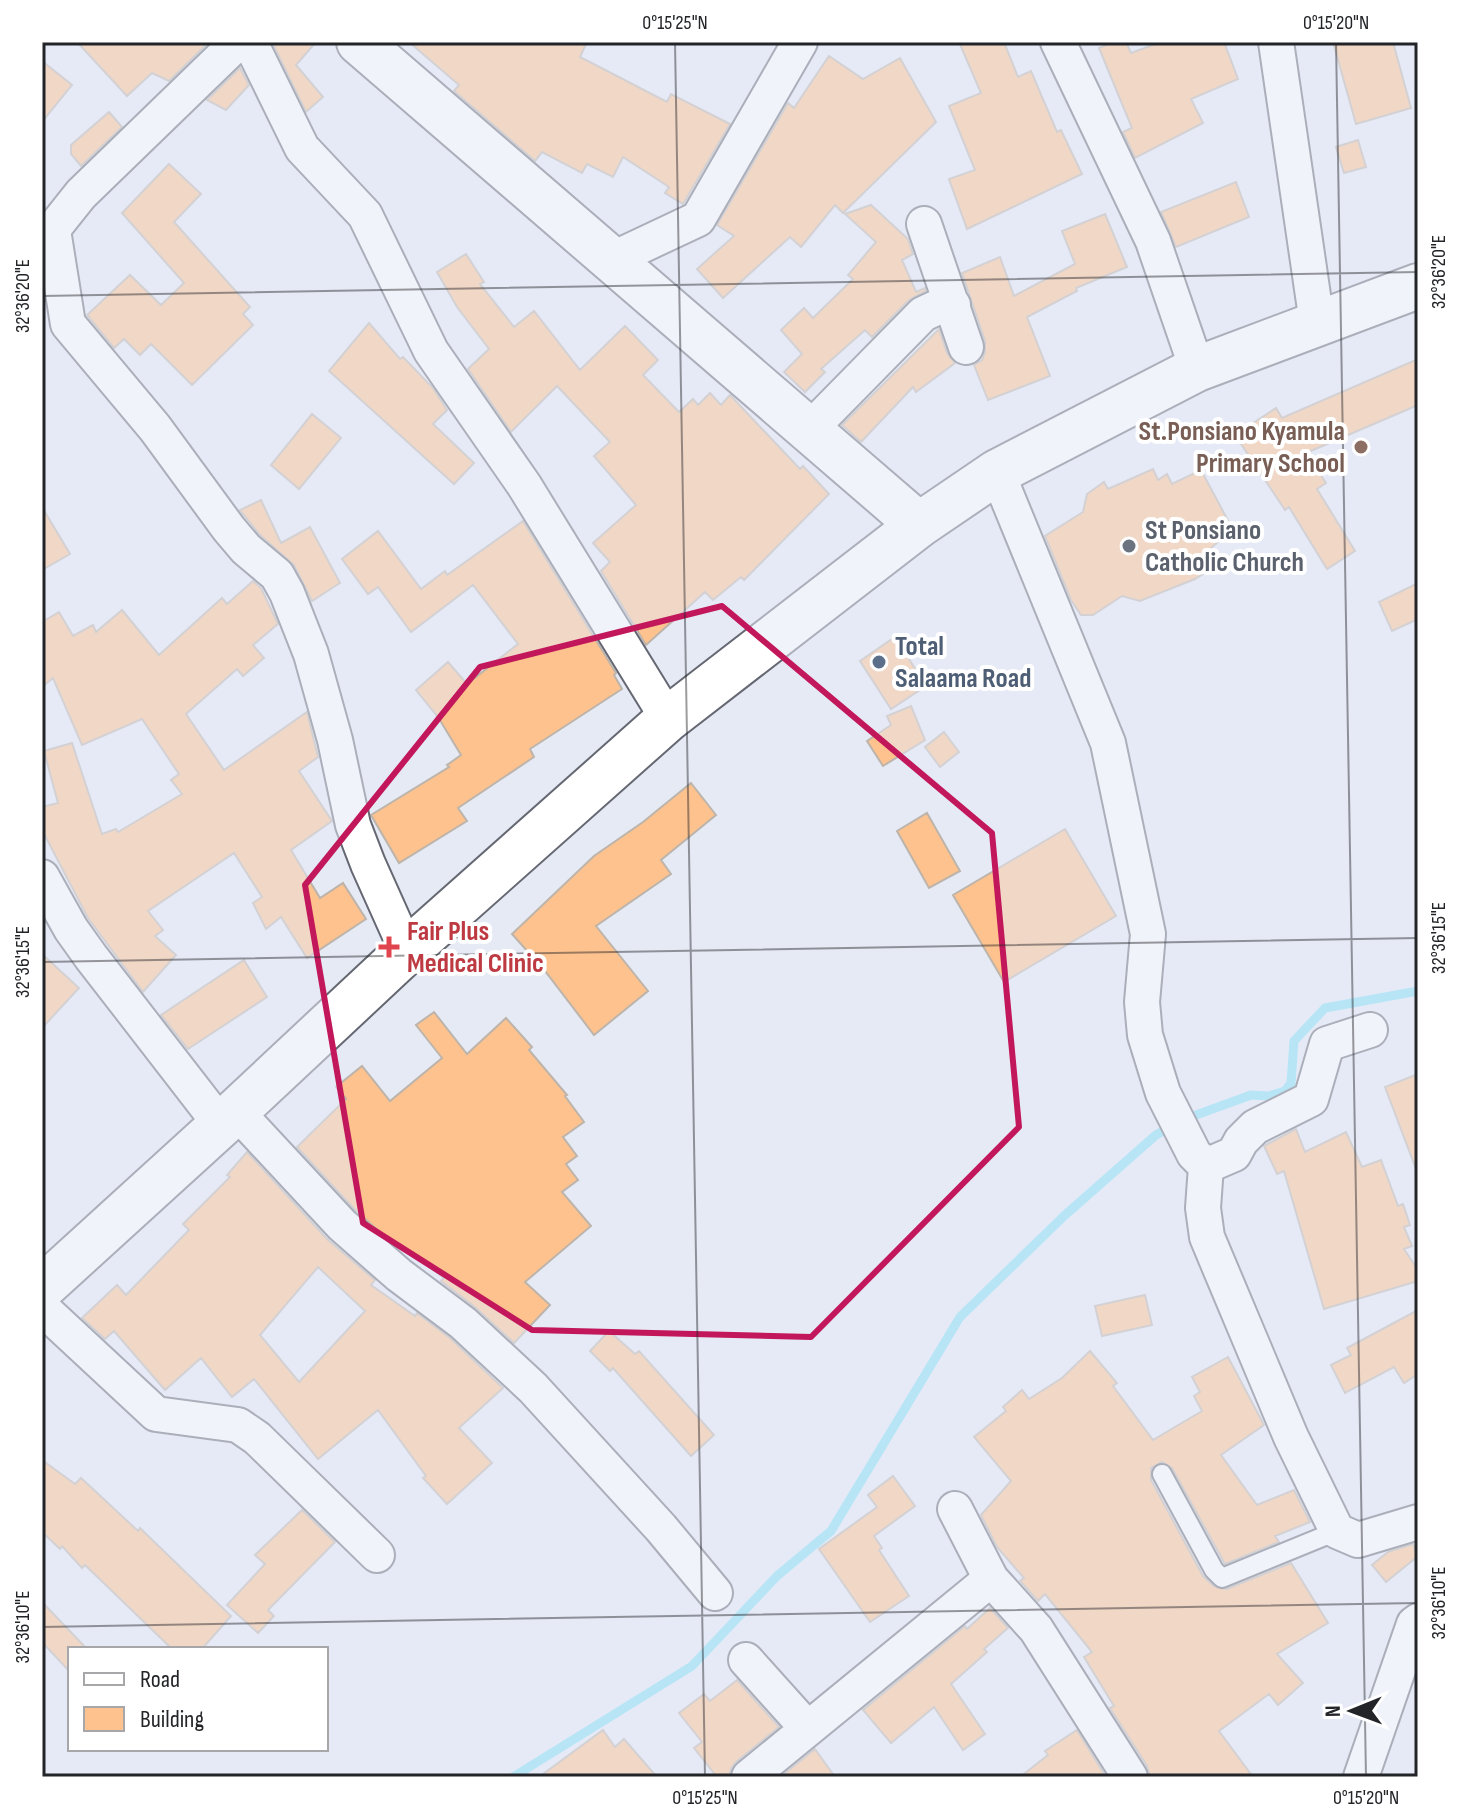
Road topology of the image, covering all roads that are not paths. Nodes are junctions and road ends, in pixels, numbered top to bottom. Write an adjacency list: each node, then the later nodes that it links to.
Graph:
1 (238, 42): 8 (street)
2 (250, 42): 18 (street)
3 (359, 42): 9 (main road)
4 (800, 42): 9 (street)
5 (1058, 42): 14 (street)
6 (1276, 42): 12 (street)
7 (924, 224): 11 (street)
8 (48, 236): 20 (street)
9 (611, 260): 15 (main road)
10 (1418, 286): 12 (main road)
11 (953, 305): 13 (street); 15 (street)
12 (1317, 323): 14 (main road)
13 (966, 347)
14 (1197, 369): 16 (main road)
15 (809, 430): 17 (main road)
16 (997, 472): 17 (main road); 23 (street)
17 (919, 525): 18 (main road)
18 (668, 719): 20 (main road)
19 (42, 877): 22 (street)
20 (407, 951): 22 (main road)
21 (1370, 1030): 23 (street)
22 (229, 1118): 24 (main road); 31 (street)
23 (1206, 1166): 28 (street)
24 (42, 1292): 29 (street)
25 (1162, 1474): 28 (lane)
26 (955, 1509): 30 (street)
27 (1418, 1522): 28 (street)
28 (1337, 1531)
29 (377, 1555)
30 (991, 1579): 34 (street); 36 (street)
31 (715, 1593)
32 (1417, 1624): 37 (street)
33 (746, 1660): 34 (street)
34 (807, 1728): 35 (street)
35 (749, 1777)
36 (1130, 1777)
37 (1361, 1777)

